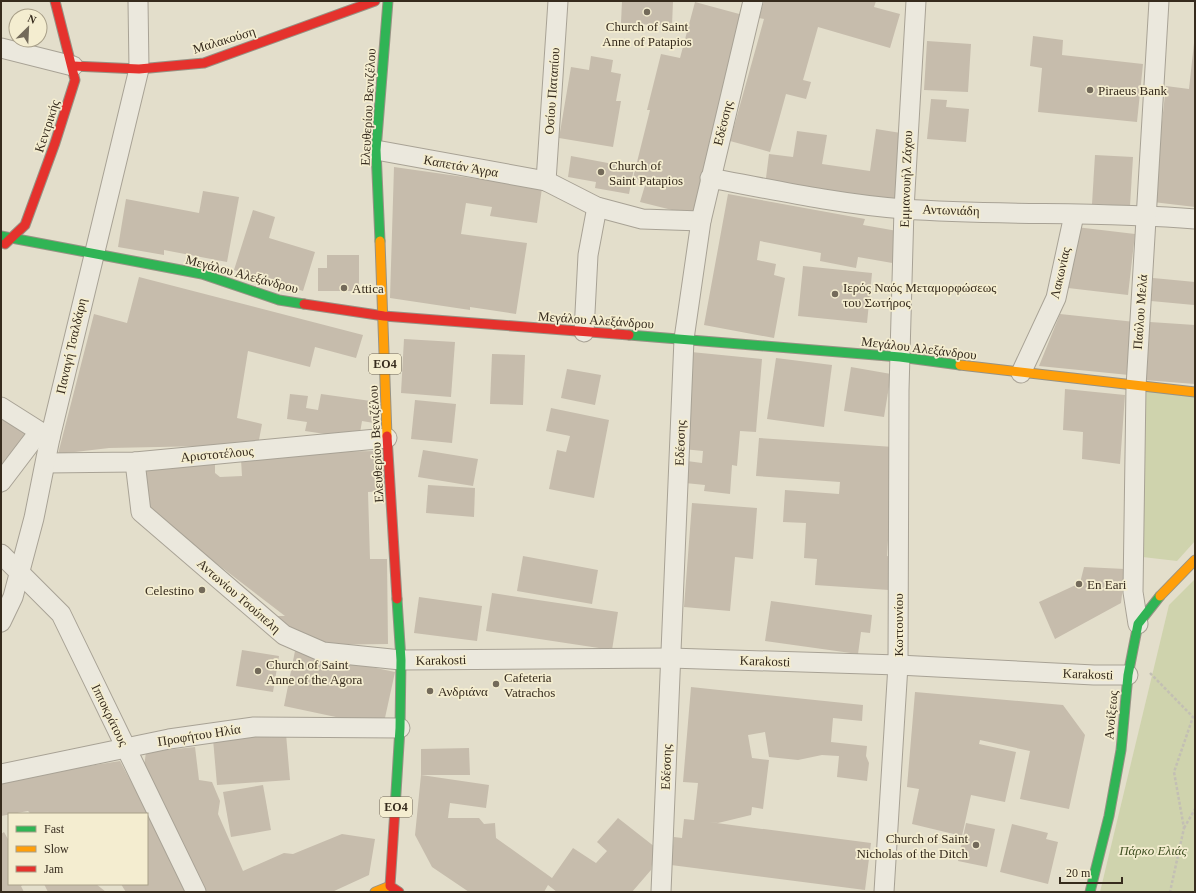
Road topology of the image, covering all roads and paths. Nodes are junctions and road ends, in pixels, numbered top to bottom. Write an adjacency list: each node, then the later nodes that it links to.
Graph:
1 (55, 1): 10 (street, Κεντρικής)
2 (138, 1): 11 (street, Παναγή Τσαλδάρη)
3 (375, 1): 11 (street, Μαλακούση)
4 (388, 1): 12 (street, Ελευθερίου Βενιζέλου / ΕΟ4)
5 (558, 1): 14 (street, Οσίου Παταπίου)
6 (753, 1): 13 (street, Εδέσσης)
7 (916, 1): 16 (street, Εμμανουήλ Ζάχου)
8 (1159, 1): 18 (street, Παύλου Μελά)
9 (1, 48): 10 (street)
10 (73, 66): 11 (street, Μαλακούση); 22 (street, Κεντρικής)
11 (138, 69): 24 (street, Παναγή Τσαλδάρη)
12 (376, 150): 14 (street, Καπετάν Άγρα); 25 (street, Ελευθερίου Βενιζέλου / ΕΟ4)
13 (710, 178): 16 (street, Αντωνιάδη); 20 (street, Εδέσσης)
14 (546, 181): 15 (street, Καπετάν Άγρα)
15 (597, 207): 20 (street, Καπετάν Άγρα); 26 (street)
16 (904, 209): 17 (street, Αντωνιάδη); 28 (street, Εμμανουήλ Ζάχου)
17 (1074, 215): 18 (street, Αντωνιάδη); 29 (street, Λακωνίας)
18 (1146, 215): 19 (street, Αντωνιάδη); 30 (street, Παύλου Μελά)
19 (1195, 219)
20 (701, 221): 27 (street, Εδέσσης)
21 (1, 236): 22 (street, Μεγάλου Αλεξάνδρου)
22 (13, 237): 23 (street, Κεντρικής); 24 (street, Μεγάλου Αλεξάνδρου)
23 (1, 248)
24 (94, 253): 25 (street, Μεγάλου Αλεξάνδρου); 33 (street, Παναγή Τσαλδάρη)
25 (384, 316): 26 (street, Μεγάλου Αλεξάνδρου); 34 (street, Ελευθερίου Βενιζέλου / ΕΟ4)
26 (584, 332): 27 (street, Μεγάλου Αλεξάνδρου)
27 (684, 339): 28 (street, Μεγάλου Αλεξάνδρου); 44 (street, Εδέσσης)
28 (900, 357): 29 (street, Μεγάλου Αλεξάνδρου); 46 (street, Κωττουνίου)
29 (1021, 373): 30 (street, Μεγάλου Αλεξάνδρου)
30 (1136, 387): 31 (street, Μεγάλου Αλεξάνδρου); 42 (street, Παύλου Μελά)
31 (1195, 392)
32 (1, 406): 33 (street)
33 (44, 435): 36 (street, Παναγή Τσαλδάρη); 37 (street)
34 (388, 438): 35 (street, Αριστοτέλους); 45 (street, Ελευθερίου Βενιζέλου / ΕΟ4)
35 (135, 462): 36 (street, Αριστοτέλους); 45 (street, Αντωνίου Τσούπελη)
36 (46, 463): 40 (street, Παναγή Τσαλδάρη)
37 (2, 480)
38 (1, 554): 40 (street, Ιπποκράτους)
39 (1195, 560): 42 (street, Ανοίξεως)
40 (19, 571): 41 (street, Παναγή Τσαλδάρη); 50 (street, Ιπποκράτους)
41 (1, 622)
42 (1138, 624): 43 (street, Ανοίξεως)
43 (1132, 655): 47 (street, Ανοίξεως); 48 (path)
44 (670, 658): 45 (street, Karakosti); 46 (street, Karakosti); 58 (street, Εδέσσης)
45 (401, 660): 49 (street, Ελευθερίου Βενιζέλου / ΕΟ4)
46 (898, 665): 47 (street, Karakosti); 59 (street, Κωττουνίου)
47 (1128, 675): 60 (street, Ανοίξεως)
48 (1194, 718): 53 (path)
49 (400, 728): 50 (street, Προφήτου Ηλία); 54 (street, Ελευθερίου Βενιζέλου / ΕΟ4)
50 (126, 748): 51 (street, Προφήτου Ηλία); 55 (street, Ιπποκράτους)
51 (1, 774)
52 (1195, 809): 53 (path)
53 (1184, 828): 61 (path)
54 (390, 886): 56 (street); 57 (street)
55 (196, 892)
56 (375, 892)
57 (399, 892)
58 (660, 892)
59 (884, 892)
60 (1090, 892)
61 (1170, 892)

